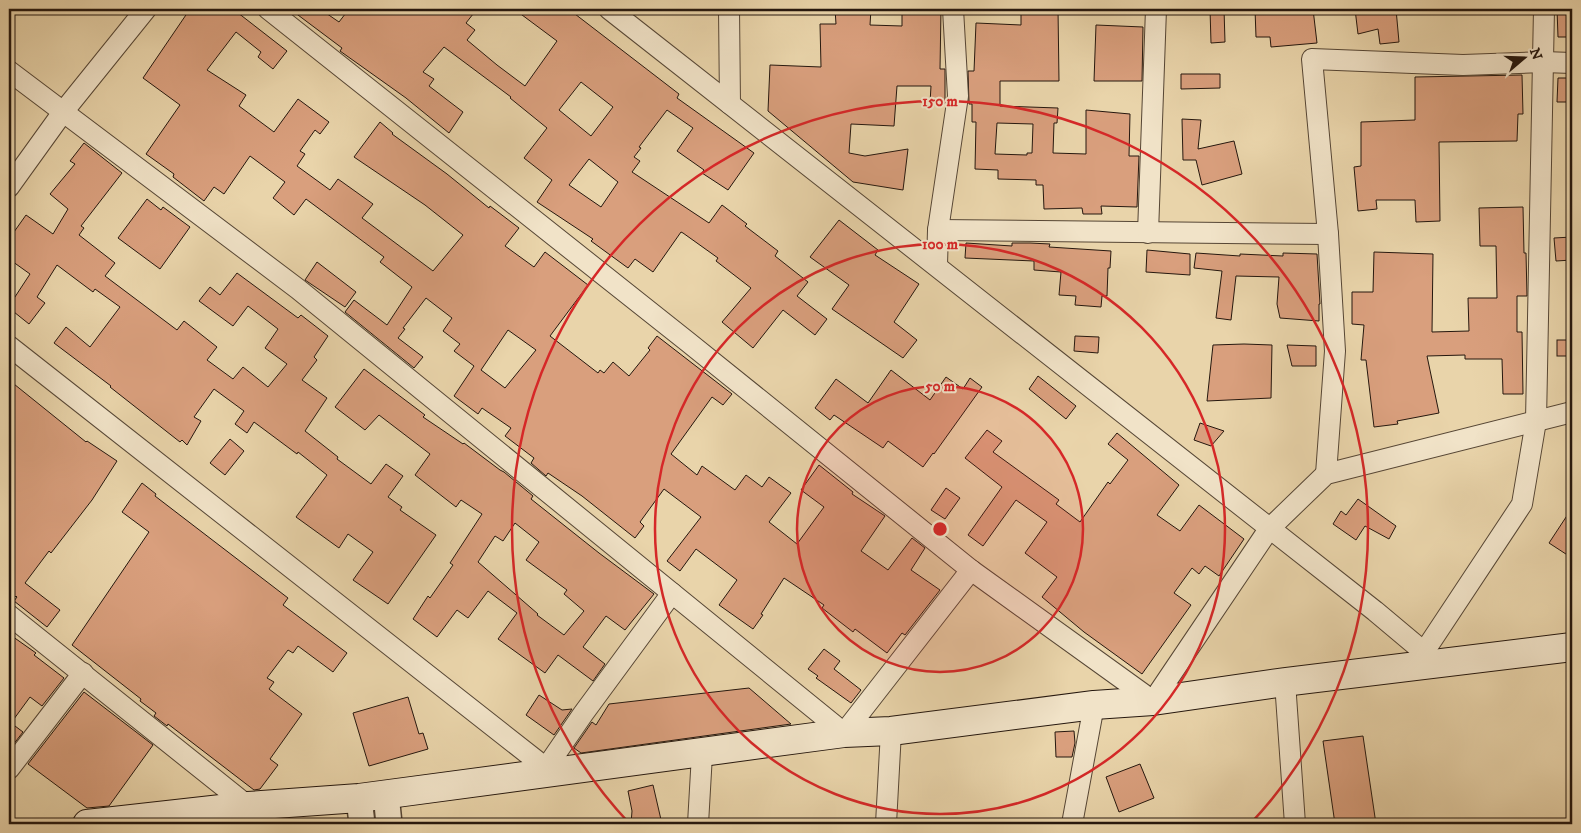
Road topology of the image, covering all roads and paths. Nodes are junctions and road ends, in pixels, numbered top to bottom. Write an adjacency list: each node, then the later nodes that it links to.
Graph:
1 (146, 9): 12 (street)
2 (268, 9): 23 (street)
3 (609, 9): 11 (street)
4 (729, 9): 11 (street)
5 (954, 9): 14 (street)
6 (1156, 9): 15 (street)
7 (1544, 9): 8 (street)
8 (1543, 62): 9 (street); 16 (street); 20 (street)
9 (1572, 63)
10 (9, 70): 12 (street)
11 (730, 104): 17 (street)
12 (63, 112): 13 (street); 24 (street)
13 (9, 187)
14 (938, 230): 15 (street); 17 (street)
15 (1148, 233): 16 (street)
16 (1328, 234): 21 (street)
17 (937, 265): 22 (street)
18 (9, 346): 36 (street)
19 (1572, 412): 20 (street)
20 (1536, 421): 21 (street); 27 (street)
21 (1326, 474): 22 (street)
22 (1269, 529): 27 (street); 30 (street)
23 (971, 570): 30 (street); 33 (street)
24 (672, 593): 33 (street); 36 (street)
25 (9, 615): 28 (street)
26 (1572, 647): 27 (main road)
27 (1430, 658): 29 (main road)
28 (82, 673): 35 (street); 38 (street)
29 (1284, 682): 30 (main road); 45 (street)
30 (1153, 701): 31 (main road)
31 (1094, 705): 32 (main road); 44 (street)
32 (892, 730): 33 (main road); 43 (street)
33 (844, 733): 34 (main road)
34 (702, 754): 36 (main road); 42 (street)
35 (9, 769)
36 (547, 771): 37 (main road)
37 (386, 794): 39 (main road); 41 (street)
38 (248, 806): 39 (main road); 40 (main road)
39 (360, 811)
40 (87, 824)
41 (389, 824)
42 (698, 824)
43 (886, 824)
44 (1072, 824)
45 (1295, 824)

